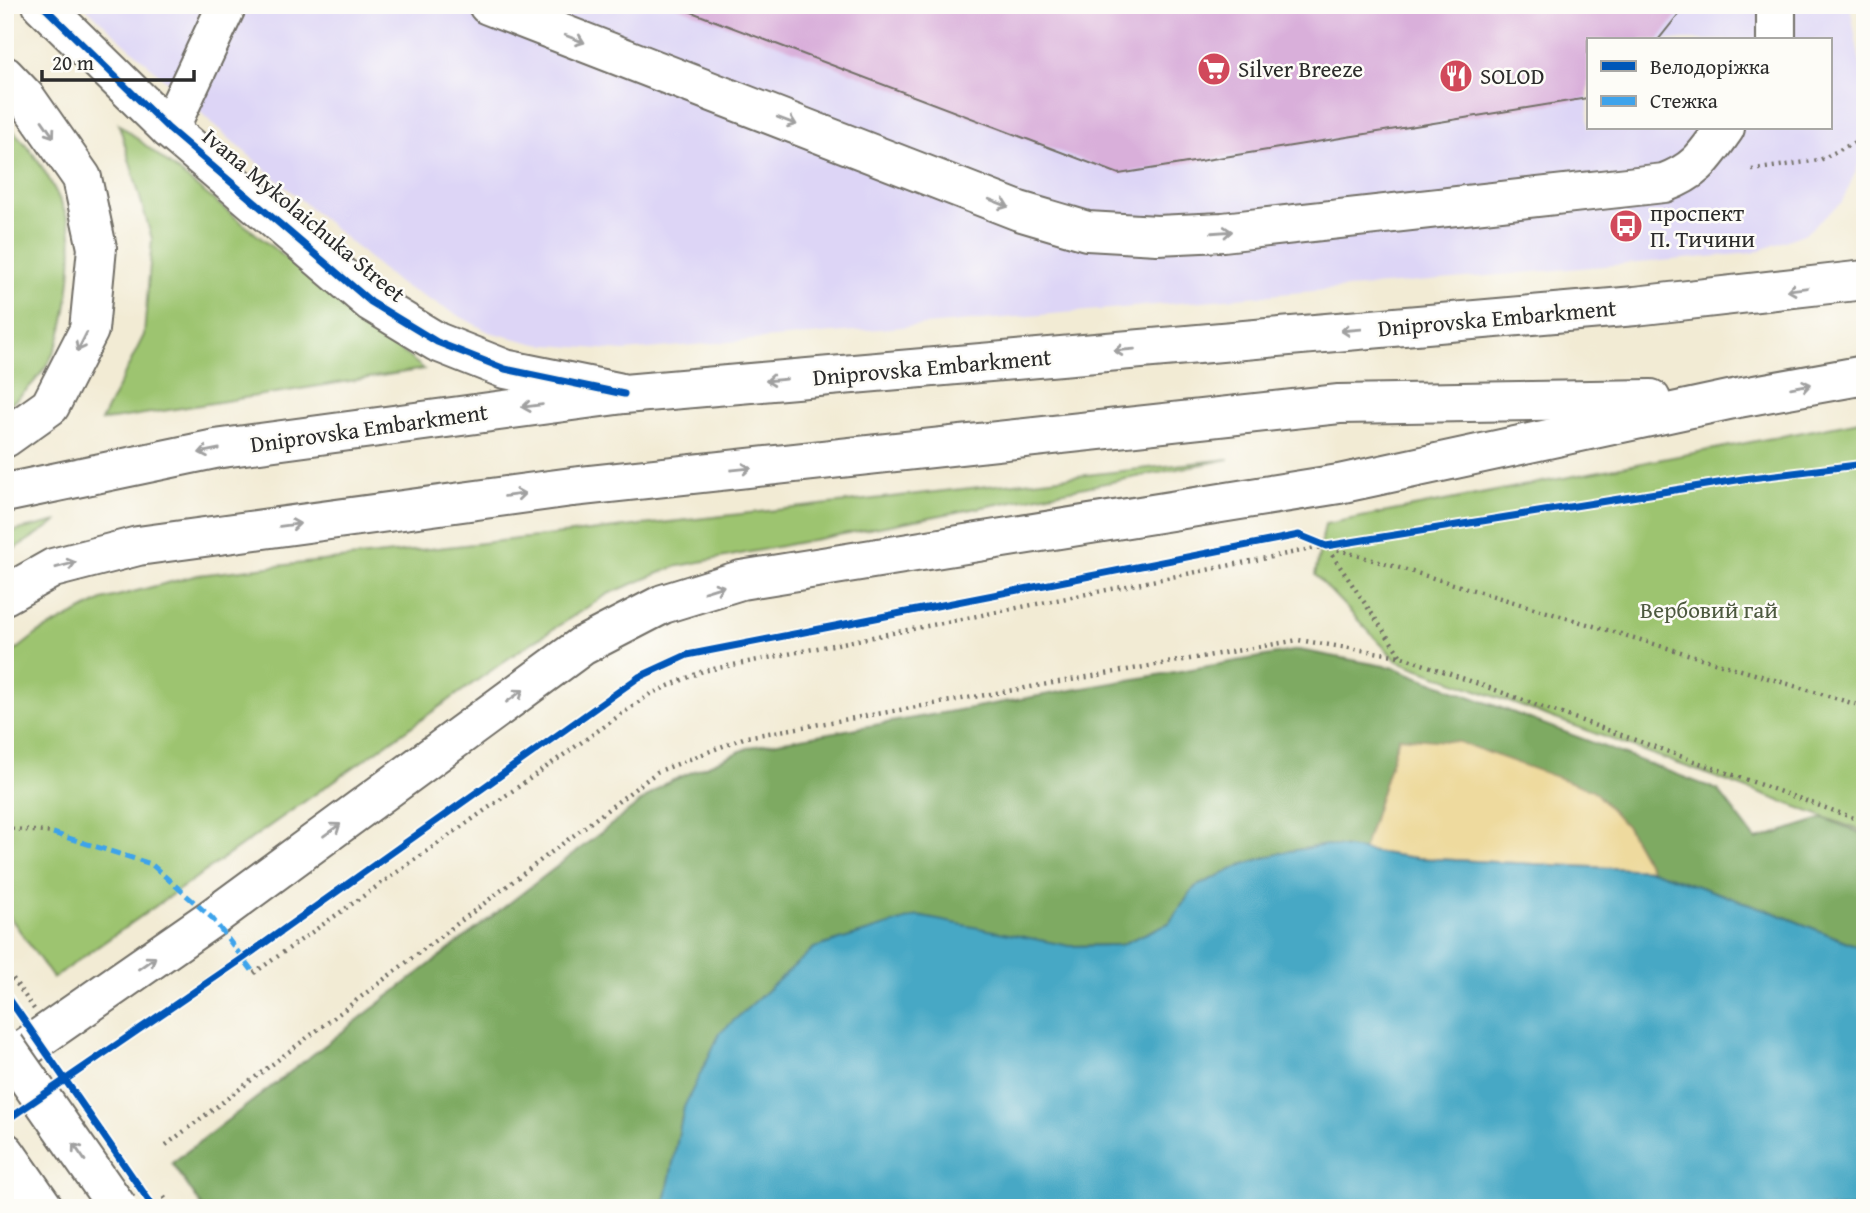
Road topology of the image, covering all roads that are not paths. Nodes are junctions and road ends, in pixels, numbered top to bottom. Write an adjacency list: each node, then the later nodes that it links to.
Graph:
1 (41, 5): 7 (main road, Ivana Mykolaichuka Street)
2 (227, 5): 7 (main road)
3 (488, 5): 8 (main road, one-way to 8)
4 (1776, 5): 5 (main road)
5 (1776, 38)
6 (5, 76): 13 (main road, one-way to 13)
7 (169, 129): 11 (main road, Ivana Mykolaichuka Street)
8 (1724, 130)
9 (1865, 280): 11 (main road, Dniprovska Embarkment, one-way to 11)
10 (1865, 375): 12 (main road, one-way to 10)
11 (624, 394): 14 (main road, Dniprovska Embarkment, one-way to 14)
12 (1738, 398): 15 (main road, one-way to 12); 17 (main road, one-way to 12)
13 (5, 438)
14 (5, 493)
15 (5, 595)
16 (5, 1046): 20 (main road, one-way to 16, bridge)
17 (5, 1062)
18 (5, 1152): 19 (main road)
19 (44, 1208)
20 (118, 1208)

